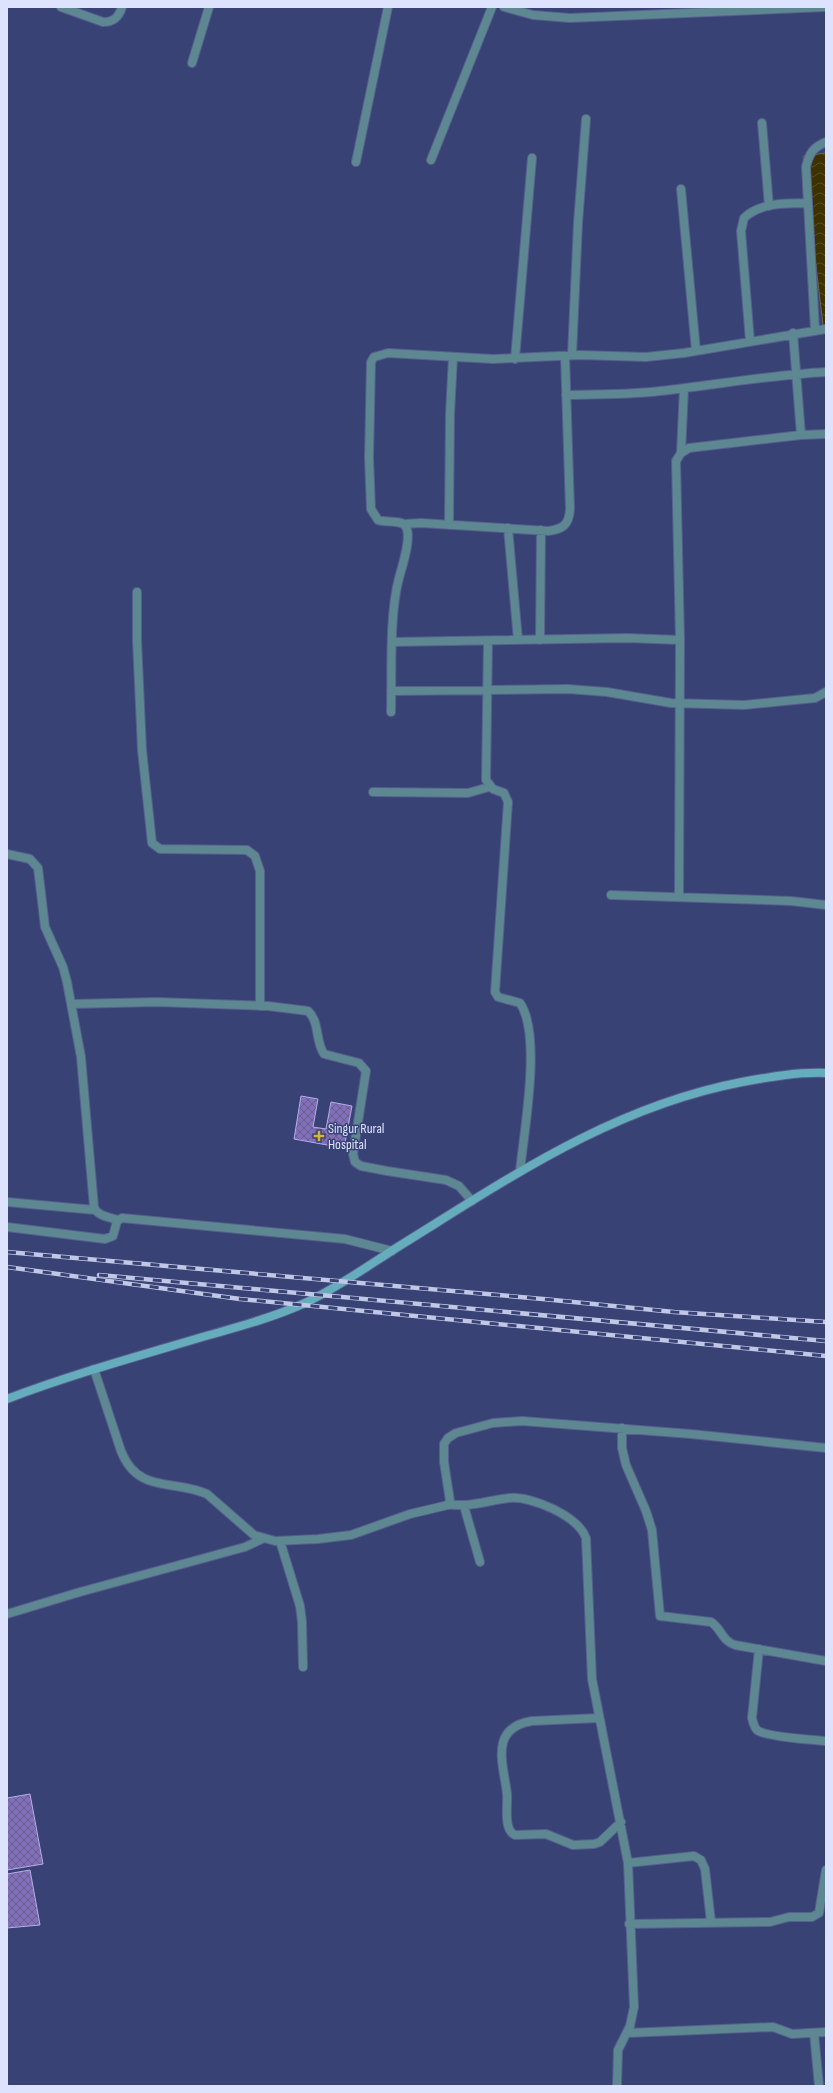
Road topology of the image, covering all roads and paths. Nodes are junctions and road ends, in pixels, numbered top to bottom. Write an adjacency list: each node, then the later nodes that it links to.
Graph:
1 (61, 7): 2 (street)
2 (122, 7)
3 (209, 7): 9 (street)
4 (388, 7): 15 (street)
5 (492, 7): 14 (street)
6 (504, 7): 8 (street)
7 (826, 7): 8 (street)
8 (709, 10)
9 (192, 63)
10 (586, 119): 24 (street)
11 (762, 123): 18 (street)
12 (826, 142): 17 (street)
13 (532, 158): 26 (street)
14 (431, 160)
15 (356, 162)
16 (681, 189): 23 (street)
17 (807, 203): 18 (street); 20 (street)
18 (769, 206): 22 (street)
19 (826, 329): 20 (street)
20 (815, 330): 21 (street)
21 (793, 333): 22 (street); 28 (street)
22 (750, 341): 23 (street)
23 (696, 351): 24 (street)
24 (569, 355): 26 (street); 30 (street)
25 (454, 357): 26 (street); 34 (street); 35 (street)
26 (515, 359)
27 (826, 372): 28 (street)
28 (796, 374): 29 (street); 32 (street)
29 (684, 388): 30 (street); 33 (street)
30 (566, 395): 37 (street)
31 (826, 434): 32 (street)
32 (800, 435): 33 (street)
33 (681, 453): 41 (street)
34 (404, 524): 35 (street); 43 (street)
35 (449, 524): 36 (street)
36 (508, 528): 37 (street); 39 (street)
37 (541, 530): 40 (street)
38 (137, 592): 56 (street)
39 (518, 640): 40 (street); 42 (street)
40 (540, 640): 41 (street)
41 (680, 640): 47 (street)
42 (488, 641): 43 (street); 44 (street)
43 (392, 642): 45 (street)
44 (488, 690): 45 (street); 47 (street); 49 (street)
45 (391, 691): 48 (street)
46 (826, 692): 47 (street)
47 (680, 704): 53 (street)
48 (391, 712)
49 (489, 787): 50 (street); 58 (street)
50 (373, 792)
51 (7, 854): 55 (street)
52 (611, 895): 53 (street)
53 (679, 896): 54 (street)
54 (826, 905)
55 (72, 1004): 56 (street); 61 (street)
56 (260, 1006): 59 (street)
57 (826, 1074): 58 (main road)
58 (520, 1171): 59 (main road)
59 (472, 1201): 64 (main road)
60 (7, 1202): 61 (street)
61 (95, 1210): 62 (street)
62 (118, 1220): 63 (street); 64 (street)
63 (7, 1227)
64 (392, 1251): 65 (main road)
65 (94, 1369): 66 (main road); 71 (street)
66 (7, 1399)
67 (622, 1428): 68 (street); 69 (street); 75 (street)
68 (826, 1448)
69 (448, 1504): 70 (street); 72 (street)
70 (464, 1506): 73 (street); 78 (street)
71 (262, 1539): 72 (street); 74 (street)
72 (280, 1541): 77 (street)
73 (480, 1562)
74 (7, 1614)
75 (759, 1649): 76 (street); 79 (street)
76 (826, 1661)
77 (303, 1667)
78 (599, 1718): 80 (street); 80 (street)
79 (826, 1741)
80 (621, 1822): 81 (street)
81 (628, 1863): 83 (street); 84 (street)
82 (826, 1870): 83 (street)
83 (711, 1922): 84 (street)
84 (630, 1924): 86 (street)
85 (826, 2032): 87 (street)
86 (627, 2033): 87 (street); 88 (street)
87 (814, 2033): 89 (street)
88 (617, 2086)
89 (819, 2086)

